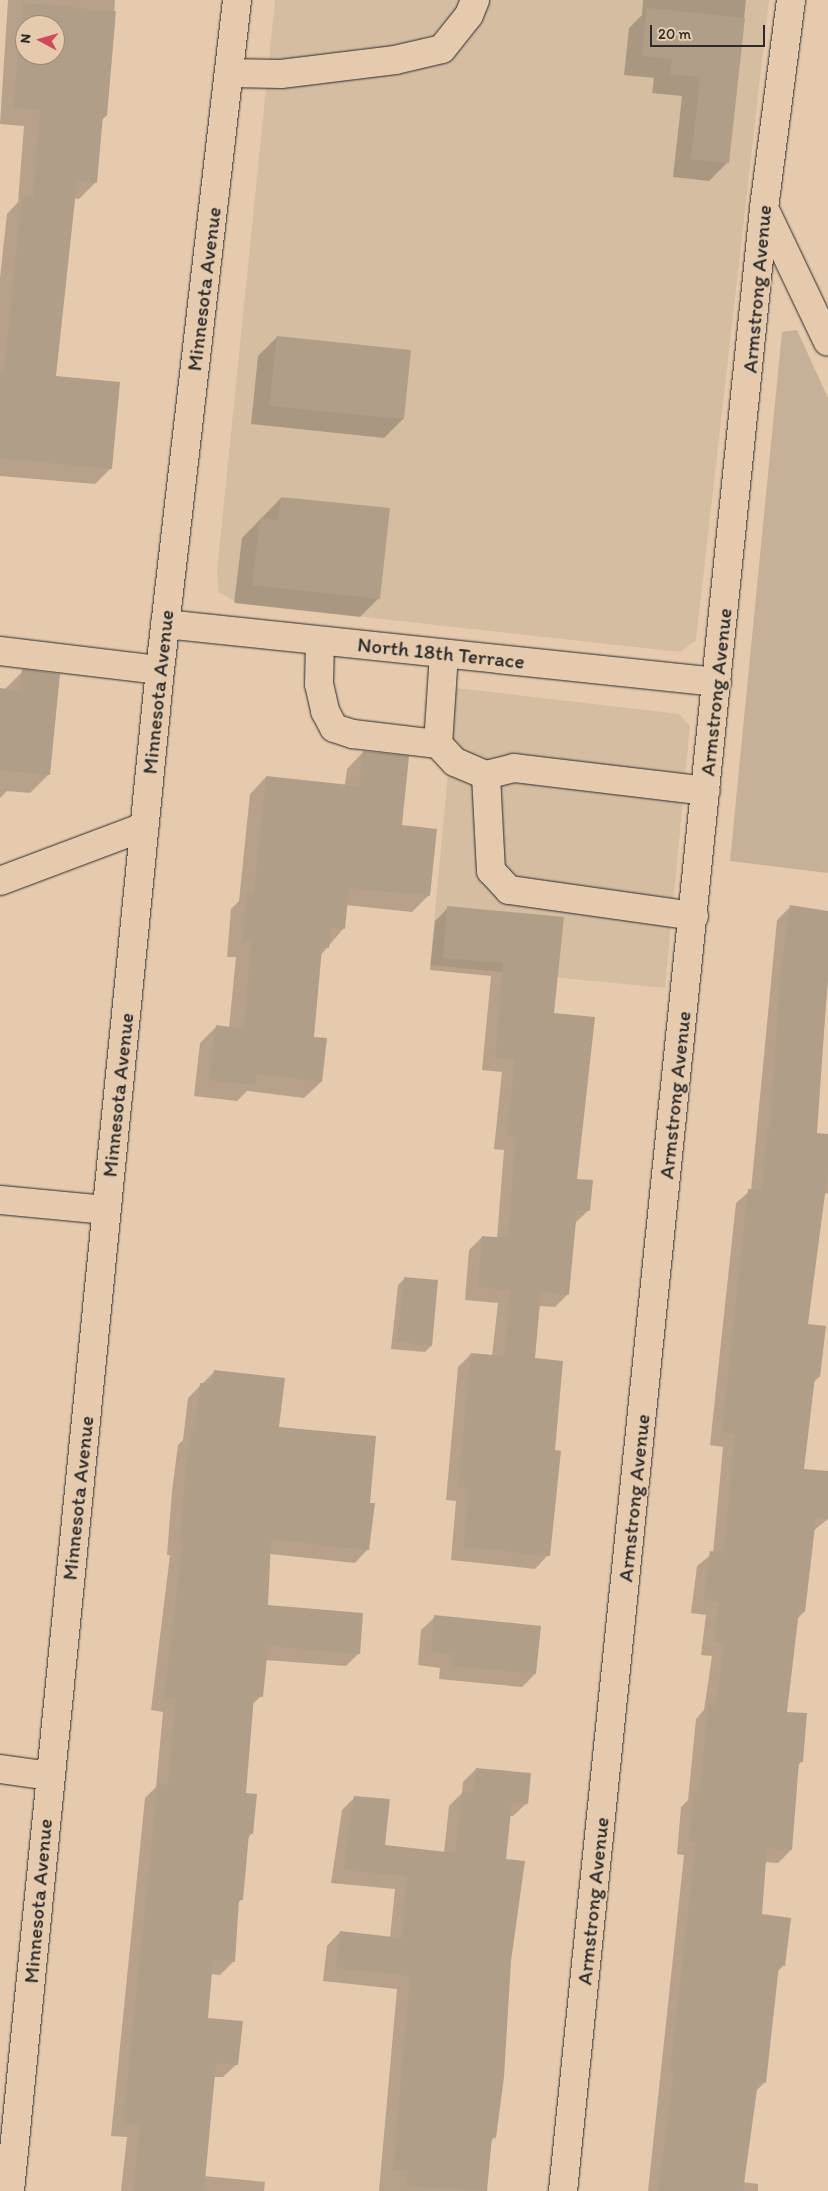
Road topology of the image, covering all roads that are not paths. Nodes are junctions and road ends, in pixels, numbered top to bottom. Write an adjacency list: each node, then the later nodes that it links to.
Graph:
1 (237, 0): 4 (street, Minnesota Avenue)
2 (475, 0): 4 (street)
3 (791, 0): 5 (street, Armstrong Avenue)
4 (229, 73): 7 (street, Minnesota Avenue)
5 (764, 208): 6 (street); 12 (street, Armstrong Avenue)
6 (828, 342)
7 (165, 624): 8 (street, North 18th Terrace); 11 (street, Minnesota Avenue)
8 (320, 641): 10 (street, North 18th Terrace); 13 (street)
9 (0, 651): 11 (street)
10 (444, 654): 12 (street, North 18th Terrace); 13 (street)
11 (160, 670): 16 (street, Minnesota Avenue)
12 (717, 682): 15 (street, Armstrong Avenue)
13 (438, 744): 14 (street)
14 (486, 776): 15 (street); 18 (street)
15 (706, 791): 18 (street, Armstrong Avenue)
16 (144, 827): 17 (street); 20 (street, Minnesota Avenue)
17 (0, 881)
18 (694, 916): 24 (street, Armstrong Avenue)
19 (0, 1200): 20 (street)
20 (106, 1210): 22 (street, Minnesota Avenue)
21 (0, 1769): 22 (street)
22 (50, 1776): 23 (street, Minnesota Avenue)
23 (10, 2191)
24 (564, 2191)

